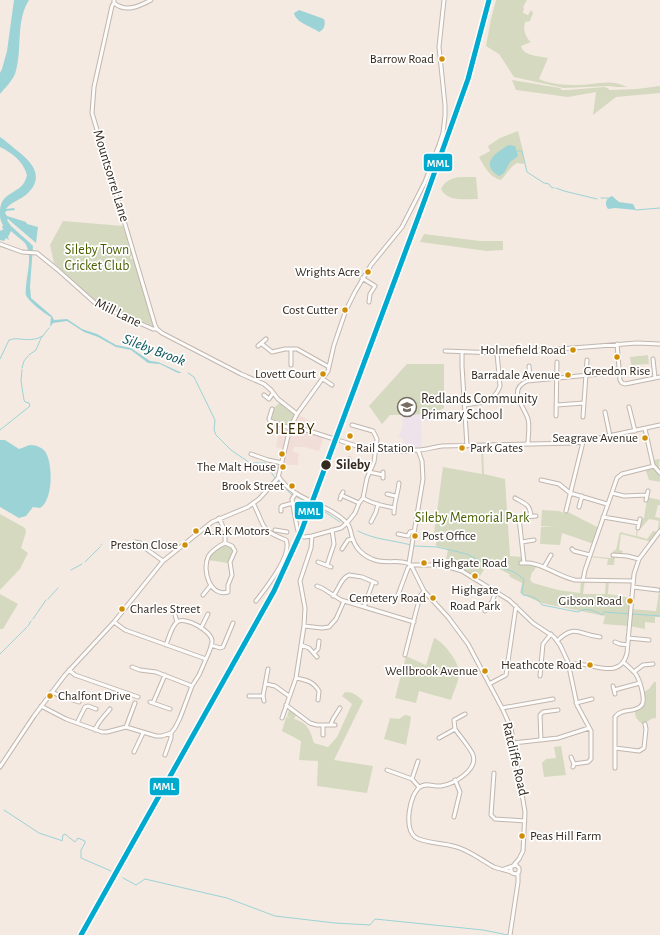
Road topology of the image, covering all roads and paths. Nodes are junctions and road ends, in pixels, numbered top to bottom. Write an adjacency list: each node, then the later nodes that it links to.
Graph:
1 (151, 0): 3 (street)
2 (444, 0): 5 (street)
3 (114, 1): 7 (street, Mountsorrel Lane)
4 (0, 244): 7 (street, Mill Lane)
5 (362, 278): 6 (street); 22 (street)
6 (369, 302)
7 (157, 329): 31 (street)
8 (266, 339): 9 (street)
9 (262, 344): 12 (street); 13 (street)
10 (617, 344): 11 (street); 16 (street); 23 (street)
11 (660, 344)
12 (258, 346)
13 (291, 349): 20 (street); 22 (street)
14 (445, 351): 15 (street)
15 (462, 352): 16 (street); 34 (street)
16 (497, 353): 34 (street)
17 (653, 359): 27 (street)
18 (587, 360): 24 (street)
19 (556, 362): 26 (street)
20 (291, 365)
21 (529, 366): 29 (street)
22 (329, 367): 28 (street)
23 (620, 372): 24 (street); 27 (street)
24 (585, 375): 26 (street); 33 (street)
25 (660, 377): 27 (street)
26 (557, 378): 29 (street); 35 (street)
27 (655, 378)
28 (323, 379): 30 (street); 39 (street)
29 (530, 380): 51 (street)
30 (332, 385)
31 (274, 393): 32 (street); 39 (street)
32 (264, 395)
33 (584, 404): 35 (street); 41 (street)
34 (465, 405): 52 (street)
35 (557, 405): 40 (street)
36 (629, 408): 46 (street)
37 (272, 409): 44 (street)
38 (605, 412): 47 (street)
39 (297, 414): 44 (street)
40 (556, 416)
41 (583, 417)
42 (355, 425): 53 (street)
43 (660, 425): 45 (street)
44 (290, 426): 48 (street); 56 (street)
45 (645, 428): 46 (street); 58 (street)
46 (635, 431): 47 (street)
47 (610, 436): 50 (street)
48 (334, 439)
49 (341, 442): 53 (street)
50 (583, 442): 51 (street); 66 (street)
51 (528, 444): 52 (street)
52 (467, 446): 54 (street)
53 (375, 450): 54 (street); 59 (street)
54 (418, 450): 98 (street)
55 (251, 454): 56 (street)
56 (282, 463): 63 (street)
57 (348, 463): 59 (street)
58 (654, 466): 61 (street); 67 (street)
59 (371, 468): 60 (street)
60 (369, 472): 62 (street); 73 (street)
61 (660, 473)
62 (383, 475)
63 (277, 479): 69 (street); 76 (street)
64 (543, 481): 66 (street)
65 (399, 483): 71 (street)
66 (570, 493): 72 (street); 84 (street)
67 (612, 493): 75 (street); 80 (street)
68 (387, 494): 71 (street)
69 (295, 495): 77 (street); 93 (street)
70 (341, 495): 78 (street)
71 (396, 496): 82 (street)
72 (582, 496): 80 (street); 81 (street)
73 (363, 498): 78 (street); 79 (street)
74 (516, 500): 86 (street)
75 (646, 500)
76 (253, 503): 89 (street); 104 (street)
77 (293, 503): 83 (street); 101 (street)
78 (359, 503): 93 (street)
79 (378, 504): 82 (street); 92 (street)
80 (608, 504): 88 (street)
81 (580, 505)
82 (394, 508): 85 (street)
83 (281, 511)
84 (566, 511)
85 (394, 513)
86 (531, 516): 87 (street); 91 (street)
87 (536, 516)
88 (603, 517): 94 (street); 113 (street)
89 (219, 518): 110 (street); 117 (street)
90 (513, 518): 91 (street)
91 (519, 518): 109 (street)
92 (371, 522)
93 (348, 523): 96 (street); 106 (street)
94 (638, 528)
95 (275, 530): 97 (street)
96 (332, 530): 103 (street); 120 (street)
97 (280, 531): 100 (street); 104 (street)
98 (414, 531): 102 (street); 119 (street)
99 (660, 531): 116 (street)
100 (287, 532)
101 (299, 534)
102 (398, 534)
103 (312, 536): 105 (street); 149 (street)
104 (278, 537): 139 (street)
105 (304, 537)
106 (353, 539): 111 (street); 119 (street)
107 (532, 539): 109 (street)
108 (138, 541): 117 (street)
109 (522, 542): 122 (street)
110 (225, 543): 126 (street); 133 (street)
111 (342, 547)
112 (572, 551): 113 (street)
113 (590, 555): 123 (street)
114 (613, 555): 116 (street)
115 (548, 556): 122 (street)
116 (639, 559): 124 (street)
117 (163, 560): 145 (street)
118 (318, 562): 120 (street)
119 (410, 564): 131 (street, Ratcliffe Road); 132 (street); 135 (street)
120 (327, 565): 121 (street)
121 (331, 567)
122 (544, 567): 123 (street)
123 (583, 580): 124 (street)
124 (633, 581): 128 (street)
125 (654, 584): 129 (street)
126 (211, 585): 133 (street); 134 (street)
127 (317, 586): 136 (street)
128 (633, 587): 129 (street); 153 (street)
129 (653, 589): 130 (street)
130 (658, 590)
131 (424, 591): 147 (street); 178 (street, Ratcliffe Road)
132 (496, 591): 140 (street); 142 (street)
133 (228, 592): 137 (street)
134 (203, 595)
135 (398, 595)
136 (333, 596): 138 (street); 141 (street)
137 (229, 597)
138 (344, 601): 141 (street); 149 (street)
139 (256, 602)
140 (516, 606): 151 (street); 178 (street)
141 (364, 607): 147 (street)
142 (485, 611)
143 (175, 615): 146 (street)
144 (208, 616): 150 (street)
145 (114, 622): 158 (street); 170 (street)
146 (177, 622): 150 (street); 158 (street)
147 (414, 622): 163 (street)
148 (231, 625): 159 (street)
149 (304, 626): 160 (street)
150 (201, 628): 159 (street)
151 (551, 634): 156 (street); 174 (street)
152 (600, 637): 156 (street)
153 (628, 638): 154 (street); 161 (street)
154 (649, 640)
155 (319, 641): 162 (street)
156 (557, 641): 167 (street)
157 (614, 641): 161 (street)
158 (166, 645): 165 (street)
159 (211, 645): 165 (street)
160 (301, 645): 162 (street); 175 (street)
161 (628, 645): 166 (street)
162 (314, 653): 164 (street)
163 (405, 655)
164 (317, 657)
165 (206, 659): 179 (street)
166 (623, 662): 167 (street); 172 (street)
167 (569, 664): 191 (street)
168 (651, 665): 172 (street)
169 (132, 667): 173 (street)
170 (69, 670): 181 (street); 184 (street)
171 (268, 671): 177 (street)
172 (634, 672): 176 (street)
173 (165, 675): 179 (street); 199 (street)
174 (540, 676)
175 (296, 678): 183 (street); 186 (street)
176 (640, 683): 180 (street); 216 (street)
177 (266, 684): 182 (street); 183 (street)
178 (489, 684): 196 (street, Ratcliffe Road)
179 (192, 686): 211 (street)
180 (613, 686)
181 (52, 692): 190 (street); 194 (street)
182 (263, 696): 185 (street); 189 (street)
183 (289, 696): 193 (street)
184 (135, 697)
185 (250, 697)
186 (319, 698)
187 (593, 698): 191 (street)
188 (553, 699): 196 (street)
189 (264, 701)
190 (79, 702)
191 (576, 704): 207 (street)
192 (132, 705): 206 (street)
193 (286, 705): 202 (street); 205 (street)
194 (41, 706): 203 (street); 224 (street)
195 (96, 708): 203 (street)
196 (502, 708): 215 (street, Ratcliffe Road)
197 (110, 709): 209 (street)
198 (338, 709): 205 (street)
199 (170, 710)
200 (556, 711): 214 (street)
201 (465, 714): 208 (street)
202 (282, 718)
203 (77, 723): 209 (street)
204 (644, 723): 216 (street)
205 (323, 725): 212 (street)
206 (126, 727): 209 (street); 210 (street)
207 (590, 728): 214 (street); 220 (street)
208 (455, 729): 213 (street); 228 (street)
209 (96, 730)
210 (143, 733): 211 (street); 217 (street)
211 (171, 733): 218 (street)
212 (324, 734)
213 (439, 738)
214 (541, 740): 215 (street)
215 (514, 743): 231 (street, Ratcliffe Road)
216 (615, 748): 223 (street)
217 (136, 751)
218 (165, 752)
219 (571, 757): 220 (street)
220 (590, 760): 222 (street)
221 (418, 761): 227 (street)
222 (594, 764)
223 (616, 766)
224 (0, 768)
225 (387, 770): 227 (street)
226 (494, 773): 231 (street)
227 (412, 778): 229 (street)
228 (455, 780): 229 (street); 230 (street)
229 (419, 787): 235 (street)
230 (454, 817)
231 (525, 821): 232 (street, Ratcliffe Road)
232 (519, 859): 233 (street, Ratcliffe Road); 234 (street, Ratcliffe Road)
233 (512, 867): 234 (street); 235 (street); 236 (street)
234 (519, 867): 237 (street, Ratcliffe Road)
235 (502, 869): 236 (street)
236 (512, 873): 237 (street); 238 (street)
237 (518, 873): 238 (street)
238 (518, 882): 239 (street)
239 (510, 935)

